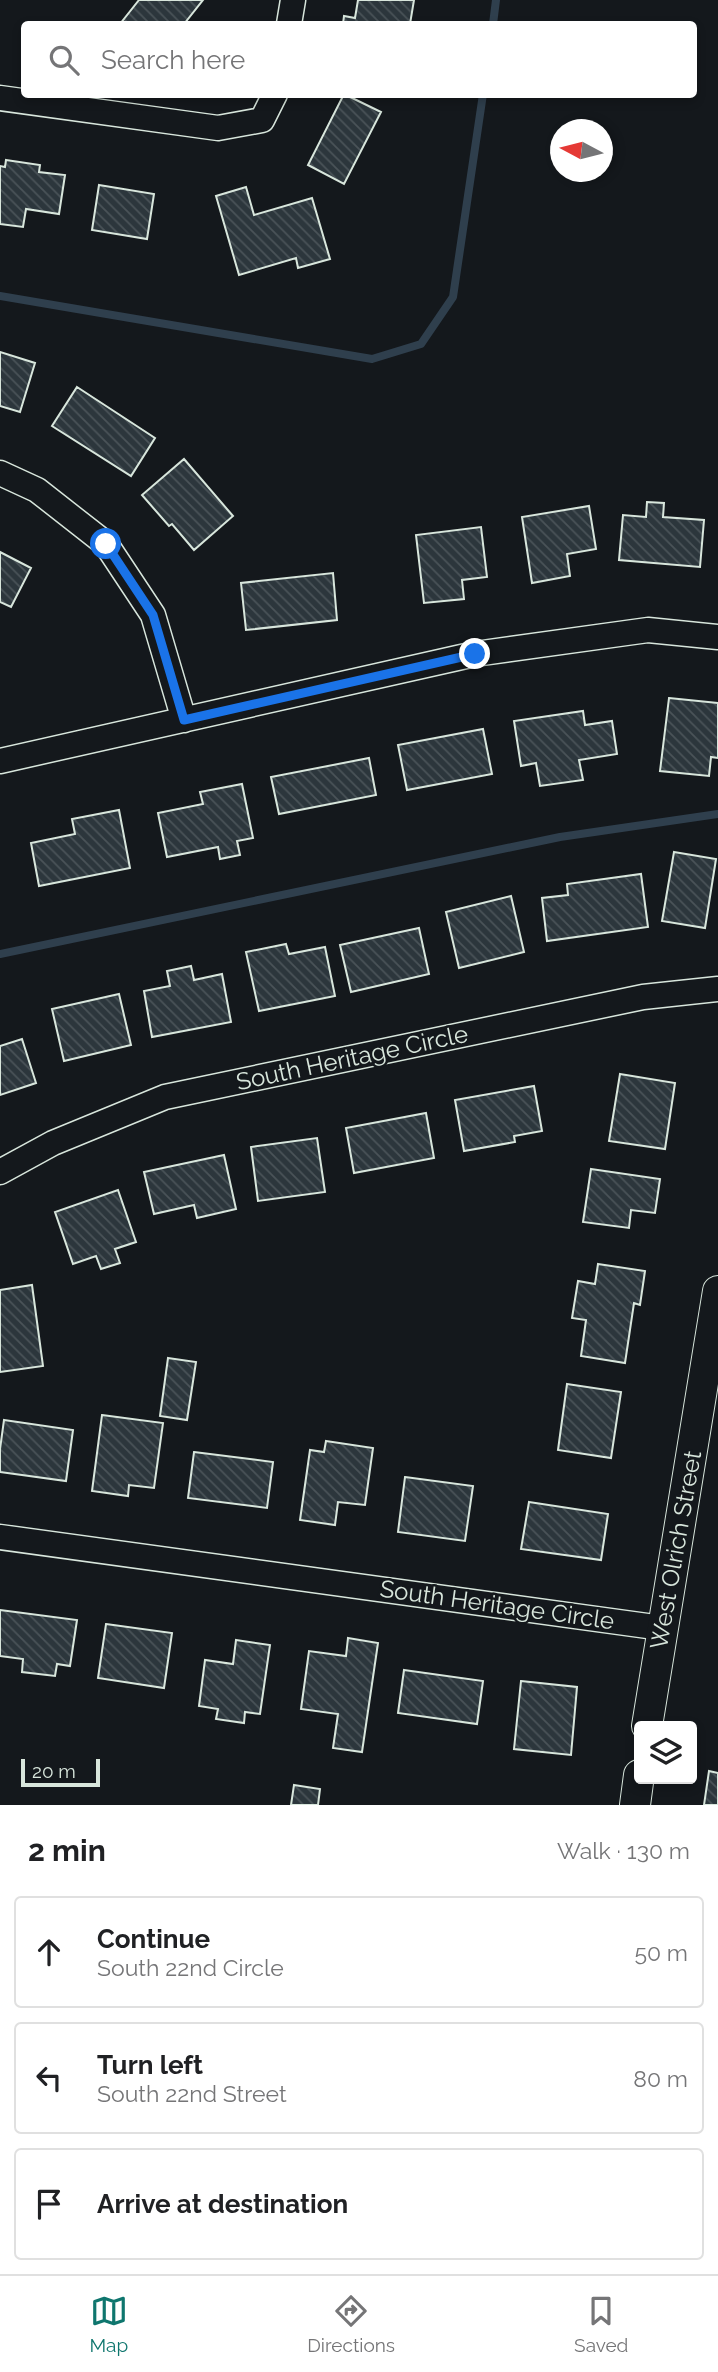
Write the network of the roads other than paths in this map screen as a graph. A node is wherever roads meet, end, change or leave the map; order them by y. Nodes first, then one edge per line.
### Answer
1 (293, 0) edge
2 (290, 21) edge
3 (0, 98) edge
4 (273, 98) edge
5 (0, 473) edge
6 (718, 637) edge
7 (184, 720) junction
8 (0, 761) edge
9 (718, 989) edge
10 (0, 1172) edge
11 (718, 1291) edge
12 (710, 1401) edge
13 (0, 1536) edge
14 (662, 1628) junction
15 (648, 1721) edge
16 (638, 1784) edge
17 (635, 1805) edge

1 - 2 street
3 - 4 street
5 - 7 street
6 - 7 street
7 - 8 street
9 - 10 street, South Heritage Circle
11 - 12 street, West Olrich Street
12 - 14 street, West Olrich Street
13 - 14 street, South Heritage Circle
14 - 15 street, West Olrich Street
16 - 17 street

